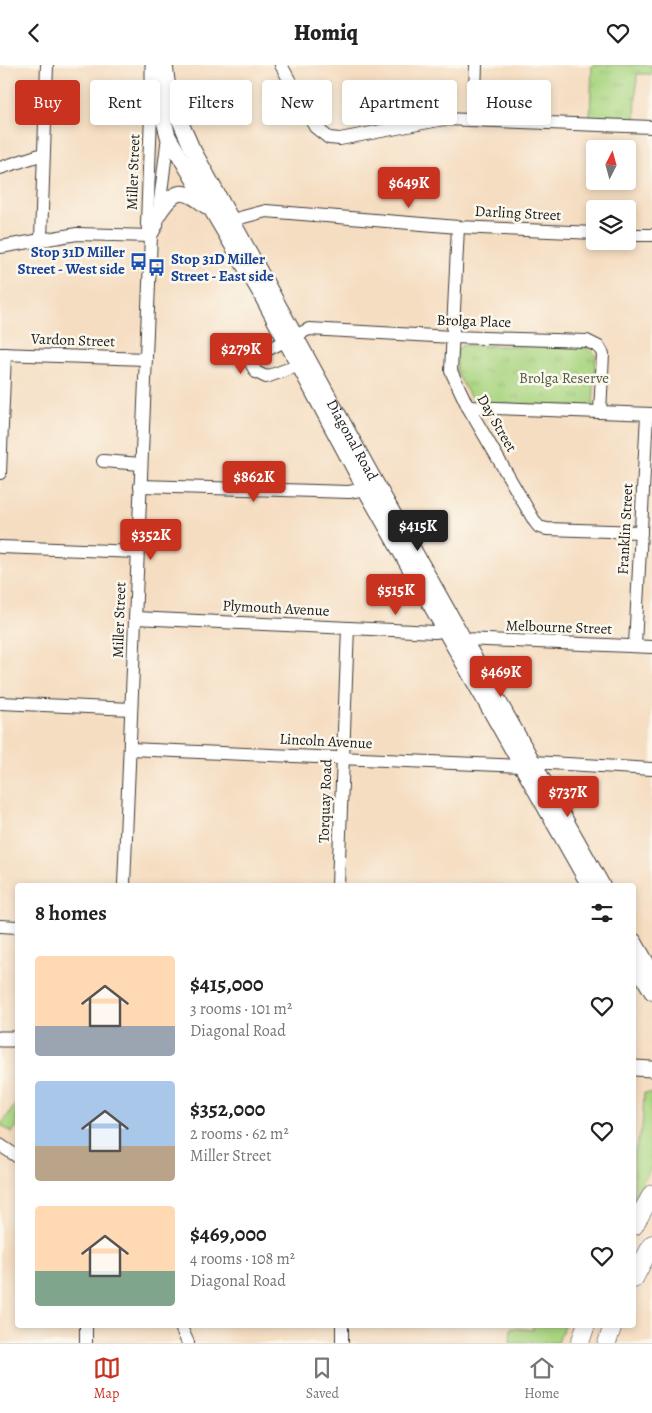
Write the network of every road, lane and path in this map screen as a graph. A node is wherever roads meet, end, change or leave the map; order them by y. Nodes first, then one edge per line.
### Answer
1 (47, 65) edge
2 (165, 65) edge
3 (281, 65) edge
4 (476, 65) edge
5 (153, 72) edge
6 (475, 80) edge
7 (169, 96) junction
8 (467, 119) edge
9 (551, 122) edge
10 (652, 127) edge
11 (168, 136) junction
12 (43, 154) junction
13 (0, 167) edge
14 (210, 208) junction
15 (159, 213) junction
16 (226, 223) junction
17 (458, 227) junction
18 (586, 233) edge
19 (636, 235) edge
20 (652, 235) edge
21 (151, 236) junction
22 (41, 238) junction
23 (0, 247) edge
24 (452, 337) junction
25 (289, 338) junction
26 (2, 354) edge
27 (146, 359) junction
28 (297, 366) junction
29 (468, 407) junction
30 (600, 412) junction
31 (650, 414) edge
32 (103, 461) dead end
33 (141, 464) junction
34 (0, 473) edge
35 (140, 486) junction
36 (370, 486) junction
37 (641, 533) junction
38 (0, 547) edge
39 (138, 552) junction
40 (135, 618) junction
41 (348, 628) junction
42 (446, 630) junction
43 (459, 641) junction
44 (635, 645) junction
45 (652, 647) edge
46 (0, 703) edge
47 (131, 709) junction
48 (130, 749) junction
49 (343, 758) junction
50 (527, 764) junction
51 (652, 769) edge
52 (124, 883) edge
53 (338, 883) edge
54 (588, 883) edge
55 (601, 883) edge
56 (0, 926) edge
57 (15, 927) edge
58 (636, 945) edge
59 (636, 962) edge
60 (649, 972) edge
61 (652, 992) edge
62 (0, 1039) edge
63 (15, 1039) edge
64 (636, 1068) edge
65 (652, 1069) edge
66 (0, 1145) edge
67 (15, 1155) edge
68 (652, 1194) edge
69 (636, 1222) edge
70 (652, 1244) edge
71 (636, 1275) edge
72 (86, 1328) edge
73 (181, 1328) edge
74 (342, 1328) edge
75 (585, 1328) edge
76 (612, 1328) edge
77 (86, 1343) edge
78 (188, 1343) edge
79 (342, 1343) edge
80 (580, 1343) edge
81 (607, 1343) edge

1 - 12 street
2 - 7 main road, Diagonal Road
3 - 8 street
4 - 6 street
5 - 11 main road, Diagonal Road
5 - 21 street, Miller Street
7 - 11 main road
7 - 16 main road, Diagonal Road
9 - 10 street
11 - 14 main road, Diagonal Road
11 - 15 street, Miller Street
12 - 13 street
12 - 22 street
14 - 15 main road
14 - 16 main road, Diagonal Road
15 - 21 street, Miller Street
16 - 17 street, Darling Street
16 - 25 main road, Diagonal Road
17 - 18 street, Darling Street
17 - 24 street, Day Street
19 - 20 street
21 - 22 street
21 - 27 street, Miller Street
22 - 23 street
24 - 25 street, Brolga Place
24 - 29 street, Day Street
24 - 30 street, Brolga Place
25 - 28 main road, Diagonal Road
25 - 28 street
25 - 36 main road, Diagonal Road
26 - 27 street, Vardon Street
26 - 34 street
27 - 33 street, Miller Street
28 - 36 main road, Diagonal Road
29 - 30 street
29 - 37 street, Day Street
30 - 31 street
31 - 37 street, Franklin Street
32 - 33 street
33 - 35 street, Miller Street
35 - 36 street
35 - 39 street, Miller Street
36 - 42 main road, Diagonal Road
36 - 43 main road, Diagonal Road
37 - 44 street, Franklin Street
38 - 39 street
39 - 40 street, Miller Street
40 - 41 street, Plymouth Avenue
40 - 47 street, Miller Street
41 - 42 street, Plymouth Avenue
41 - 49 street, Torquay Road
42 - 43 main road, Diagonal Road
43 - 44 street, Melbourne Street
43 - 50 main road, Diagonal Road
44 - 45 street, Melbourne Street
46 - 47 street
47 - 48 street, Miller Street
48 - 49 street, Lincoln Avenue
48 - 52 street, Miller Street
49 - 50 street, Lincoln Avenue
49 - 53 street, Torquay Road
50 - 51 street, Lincoln Avenue
50 - 54 main road, Diagonal Road
50 - 55 main road, Diagonal Road
56 - 57 street
58 - 60 main road
59 - 60 main road
60 - 61 main road
62 - 63 main road
64 - 65 main road
66 - 67 street
68 - 69 highway
70 - 71 highway
72 - 77 street
73 - 78 street
74 - 79 street
75 - 80 highway
76 - 81 highway

